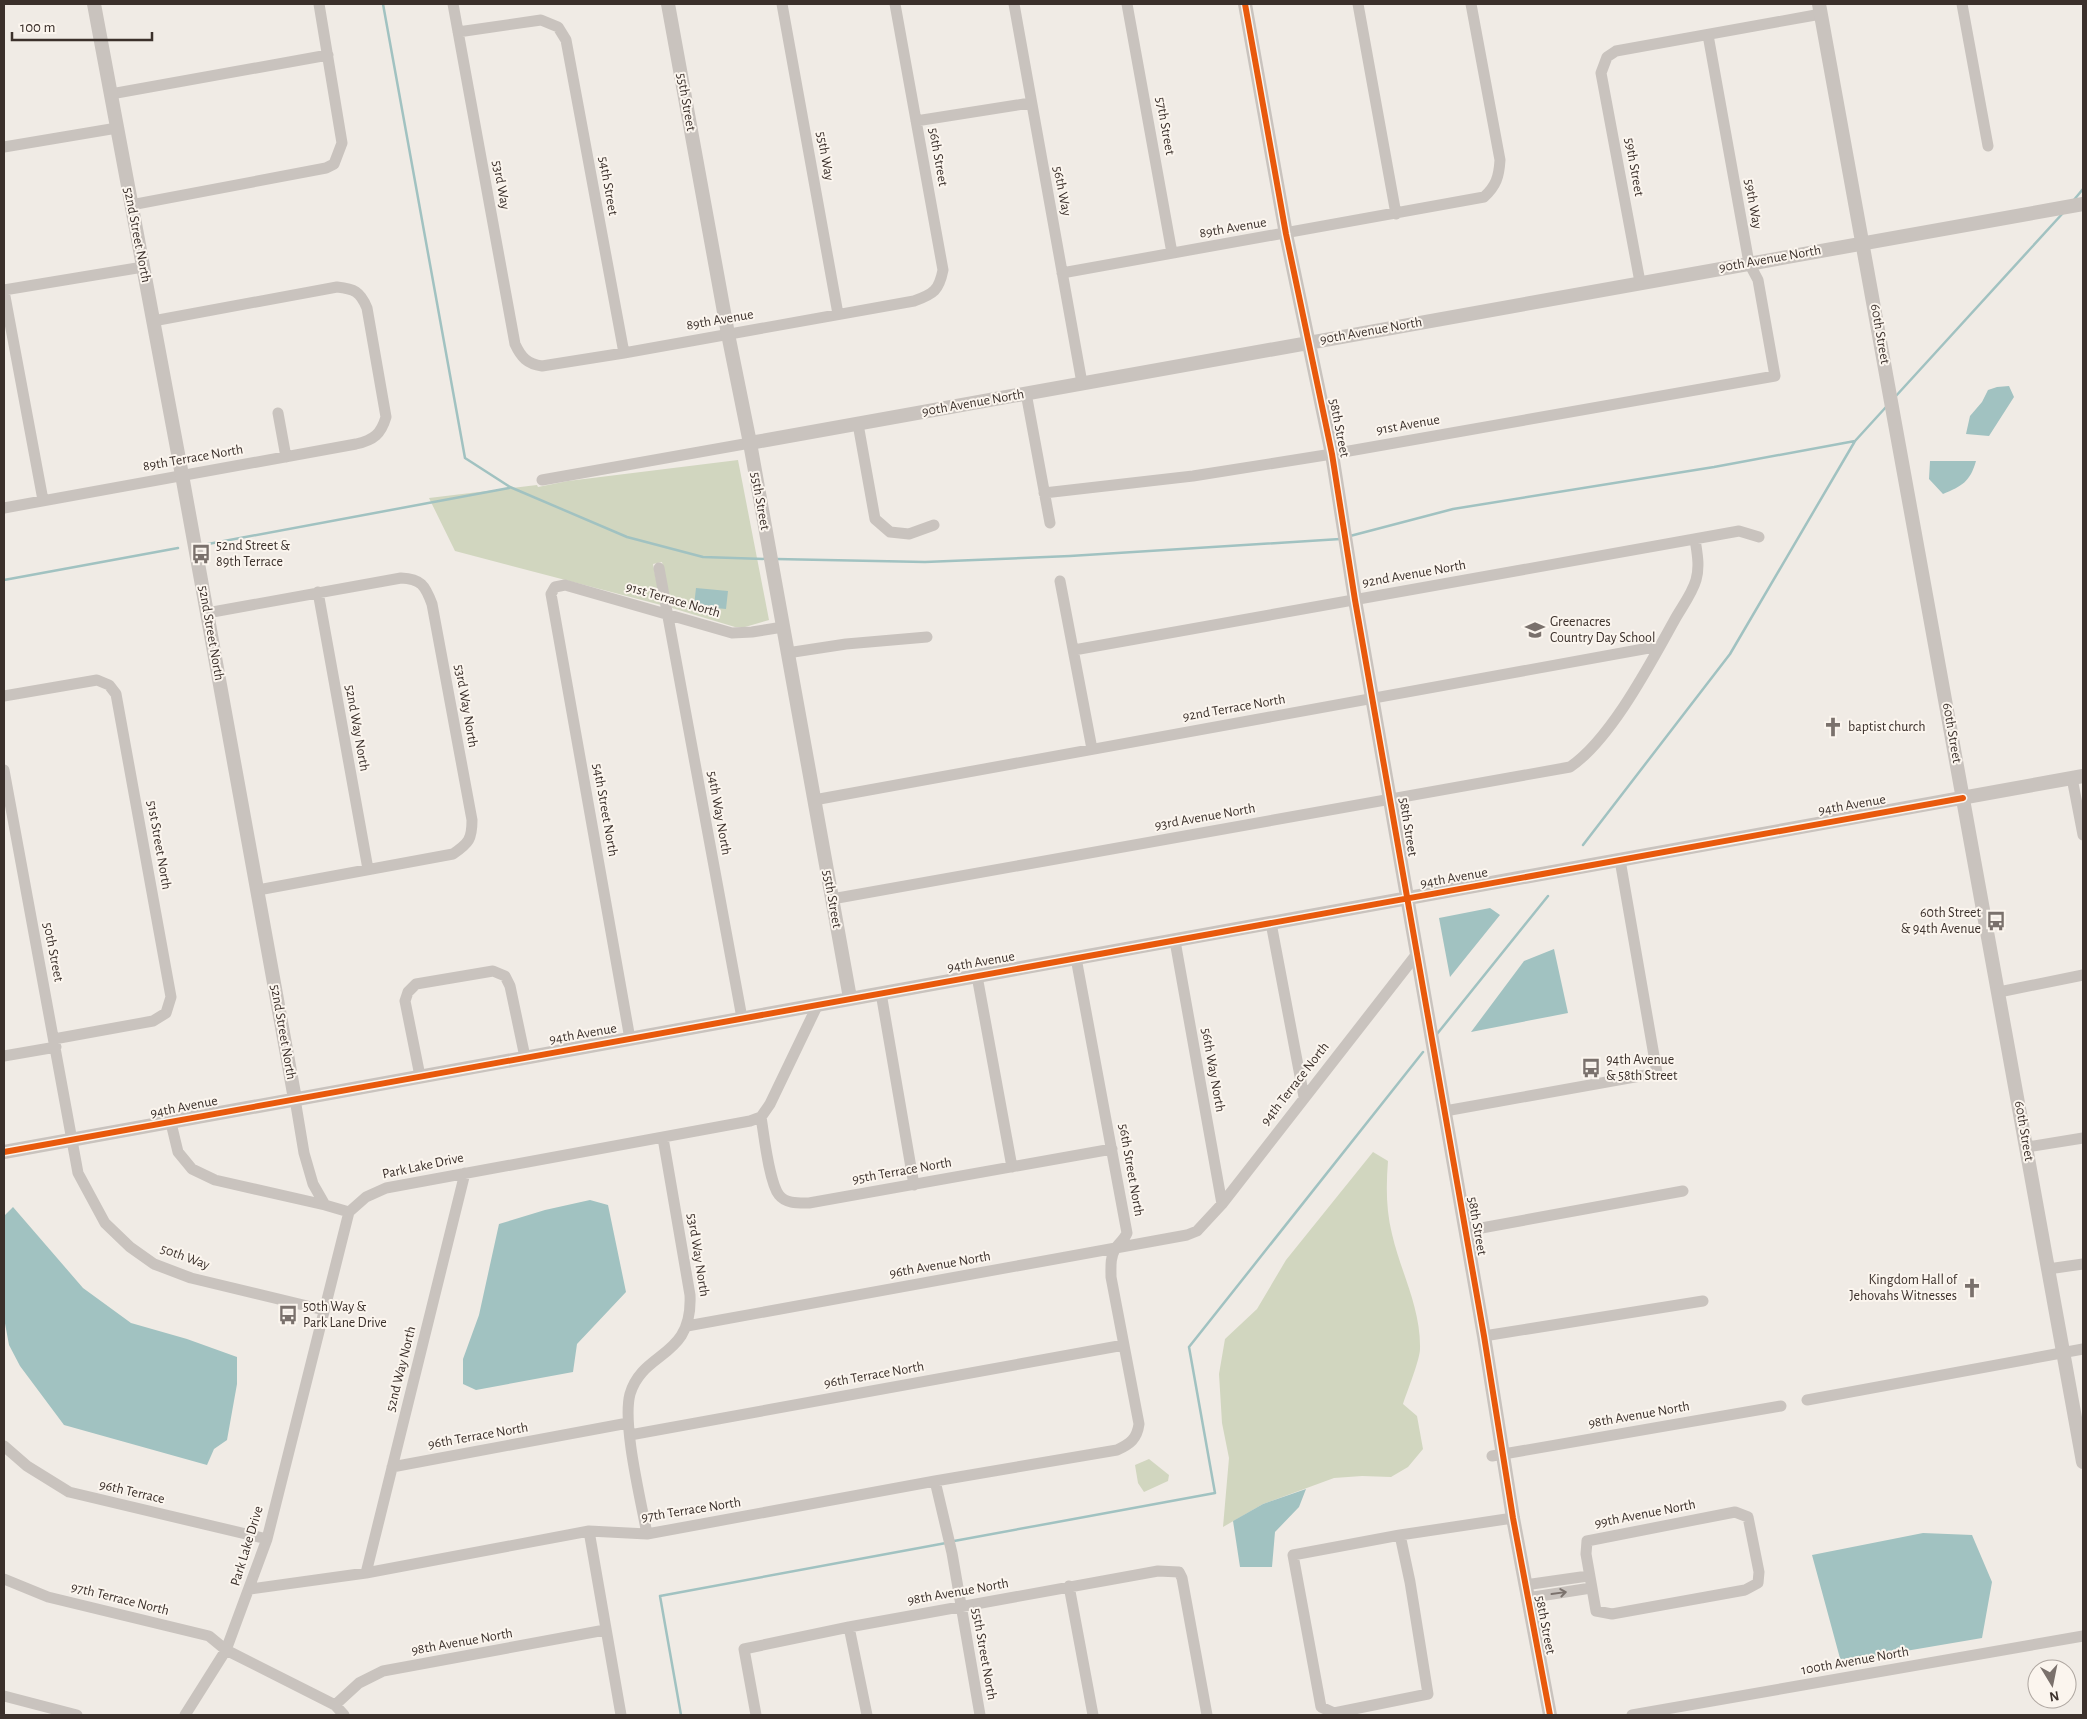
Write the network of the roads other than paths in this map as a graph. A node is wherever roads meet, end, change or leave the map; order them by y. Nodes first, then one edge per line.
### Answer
1 (94, 4) edge
2 (319, 4) edge
3 (453, 4) edge
4 (668, 4) edge
5 (782, 4) edge
6 (895, 4) edge
7 (1014, 4) edge
8 (1127, 4) edge
9 (1246, 4) edge
10 (1358, 4) edge
11 (1471, 4) edge
12 (1962, 4) edge
13 (1820, 9) edge
14 (458, 32) junction
15 (1708, 35) junction
16 (328, 54) junction
17 (111, 94) junction
18 (1030, 104) junction
19 (916, 121) junction
20 (117, 128) junction
21 (1988, 146) dead end
22 (4, 147) edge
23 (2083, 204) edge
24 (131, 205) junction
25 (1396, 214) junction
26 (1286, 234) junction
27 (1863, 242) junction
28 (1172, 254) junction
29 (1749, 263) junction
30 (143, 267) junction
31 (1062, 274) junction
32 (1640, 282) junction
33 (4, 291) edge
34 (914, 301) joint
35 (838, 314) junction
36 (153, 321) junction
37 (728, 334) junction
38 (1308, 342) junction
39 (624, 353) junction
40 (532, 365) joint
41 (1775, 376) joint
42 (1082, 383) junction
43 (1026, 393) junction
44 (278, 413) dead end
45 (858, 424) junction
46 (750, 443) junction
47 (1332, 454) junction
48 (286, 457) junction
49 (182, 475) junction
50 (542, 480) dead end
51 (1044, 493) junction
52 (43, 500) junction
53 (4, 508) edge
54 (1050, 523) dead end
55 (934, 525) dead end
56 (1759, 537) dead end
57 (1695, 539) junction
58 (658, 568) dead end
59 (1060, 581) dead end
60 (556, 587) joint
61 (318, 592) junction
62 (1355, 600) junction
63 (207, 613) junction
64 (668, 613) junction
65 (783, 627) junction
66 (927, 637) dead end
67 (1660, 646) junction
68 (1074, 650) junction
69 (788, 654) junction
70 (4, 696) edge
71 (1372, 699) junction
72 (1092, 749) junction
73 (4, 770) edge
74 (2077, 777) edge
75 (1963, 798) junction
76 (1390, 799) junction
77 (814, 800) junction
78 (2083, 834) edge
79 (1620, 860) junction
80 (368, 869) junction
81 (258, 890) junction
82 (832, 899) junction
83 (1407, 899) junction
84 (1271, 923) junction
85 (1175, 941) junction
86 (1416, 956) junction
87 (1076, 958) junction
88 (2083, 975) edge
89 (977, 976) junction
90 (1998, 992) junction
91 (881, 993) junction
92 (850, 998) junction
93 (818, 1004) junction
94 (742, 1018) junction
95 (630, 1039) junction
96 (55, 1043) junction
97 (4, 1056) edge
98 (525, 1057) junction
99 (420, 1076) junction
100 (1304, 1097) junction
101 (294, 1099) junction
102 (1444, 1111) junction
103 (761, 1117) junction
104 (171, 1122) junction
105 (663, 1138) junction
106 (2083, 1138) edge
107 (72, 1141) junction
108 (2026, 1147) junction
109 (1112, 1149) junction
110 (4, 1152) edge
111 (1012, 1167) junction
112 (465, 1173) junction
113 (914, 1185) junction
114 (1683, 1191) dead end
115 (1222, 1204) junction
116 (325, 1205) junction
117 (349, 1212) junction
118 (1197, 1231) joint
119 (1465, 1231) junction
120 (1116, 1248) junction
121 (2083, 1264) edge
122 (2048, 1270) junction
123 (1703, 1301) dead end
124 (324, 1310) junction
125 (687, 1326) junction
126 (1484, 1336) junction
127 (1124, 1345) junction
128 (2083, 1349) edge
129 (2064, 1353) junction
130 (1806, 1400) dead end
131 (1781, 1406) dead end
132 (629, 1429) junction
133 (1134, 1440) joint
134 (4, 1446) edge
135 (1498, 1454) junction
136 (2083, 1462) edge
137 (392, 1467) junction
138 (936, 1481) junction
139 (1513, 1518) junction
140 (589, 1531) junction
141 (647, 1534) junction
142 (1400, 1535) junction
143 (266, 1539) junction
144 (366, 1573) junction
145 (1588, 1576) junction
146 (4, 1579) edge
147 (1069, 1586) junction
148 (1591, 1588) junction
149 (250, 1589) junction
150 (1526, 1591) junction
151 (960, 1607) junction
152 (849, 1627) junction
153 (605, 1630) junction
154 (2083, 1636) edge
155 (226, 1650) junction
156 (4, 1696) edge
157 (335, 1705) junction
158 (76, 1715) edge
159 (185, 1715) edge
160 (344, 1715) edge
161 (621, 1715) edge
162 (756, 1715) edge
163 (866, 1715) edge
164 (980, 1715) edge
165 (1093, 1715) edge
166 (1207, 1715) edge
167 (1550, 1715) edge
168 (1632, 1715) edge

1 - 17 street, 52nd Street North
2 - 16 street
3 - 14 street, 53rd Way
4 - 37 street, 55th Street
5 - 35 street, 55th Way
6 - 19 street, 56th Street
7 - 18 street, 56th Way
8 - 28 street, 57th Street
9 - 26 street, 58th Street
10 - 25 street
11 - 25 street, 89th Avenue
12 - 21 street
13 - 15 street
13 - 27 street, 60th Street
14 - 39 street, 54th Street
14 - 40 street, 53rd Way
15 - 29 street, 59th Way
15 - 32 street, 59th Street
16 - 17 street
16 - 24 street
17 - 20 street, 52nd Street North
18 - 19 street
18 - 31 street, 56th Way
19 - 34 street, 56th Street
20 - 22 street
20 - 24 street, 52nd Street North
23 - 27 street, 90th Avenue North
24 - 30 street, 52nd Street North
25 - 26 street, 89th Avenue
26 - 28 street, 89th Avenue
26 - 38 street, 58th Street
27 - 29 street, 90th Avenue North
27 - 75 street, 60th Street
28 - 31 street, 89th Avenue
29 - 32 street, 90th Avenue North
29 - 41 street, 59th Way
30 - 33 street
30 - 36 street, 52nd Street North
31 - 42 street, 56th Way
32 - 38 street, 90th Avenue North
33 - 52 street
34 - 35 street, 89th Avenue
35 - 37 street, 89th Avenue
36 - 48 street, 89th Terrace North
36 - 49 street, 52nd Street North
37 - 39 street, 89th Avenue
37 - 46 street, 55th Street
38 - 42 street, 90th Avenue North
38 - 47 street, 58th Street
39 - 40 street, 89th Avenue
41 - 47 street, 91st Avenue
42 - 43 street, 90th Avenue North
43 - 45 street, 90th Avenue North
43 - 51 street
44 - 48 street
45 - 46 street, 90th Avenue North
45 - 55 street
46 - 50 street, 90th Avenue North
46 - 65 street, 55th Street
47 - 51 street, 91st Avenue
47 - 62 street, 58th Street
48 - 49 street, 89th Terrace North
49 - 52 street, 89th Terrace North
49 - 63 street, 52nd Street North
51 - 54 street
52 - 53 street, 89th Terrace North
56 - 57 street, 92nd Avenue North
57 - 62 street, 92nd Avenue North
57 - 67 street
58 - 64 street, 54th Way North
59 - 68 street
60 - 64 street, 91st Terrace North
60 - 95 street, 54th Street North
61 - 63 street
61 - 80 street, 52nd Way North
61 - 80 street, 53rd Way North
62 - 68 street, 92nd Avenue North
62 - 71 street, 58th Street
63 - 81 street, 52nd Street North
64 - 65 street, 91st Terrace North
64 - 94 street, 54th Way North
65 - 69 street, 55th Street
66 - 69 street
67 - 71 street, 92nd Terrace North
67 - 76 street, 93rd Avenue North
68 - 72 street
69 - 77 street, 55th Street
70 - 96 street, 51st Street North
71 - 72 street, 92nd Terrace North
71 - 76 street, 58th Street
72 - 77 street, 92nd Terrace North
73 - 96 street, 50th Street
74 - 75 street, 94th Avenue
74 - 78 street
75 - 79 street, 94th Avenue
75 - 90 street, 60th Street
76 - 82 street, 93rd Avenue North
76 - 83 street, 58th Street
77 - 82 street, 55th Street
79 - 83 street, 94th Avenue
79 - 102 street
80 - 81 street
81 - 101 street, 52nd Street North
82 - 92 street, 55th Street
83 - 84 street, 94th Avenue
83 - 86 street, 58th Street
84 - 85 street, 94th Avenue
84 - 100 street
85 - 87 street, 94th Avenue
85 - 115 street, 56th Way North
86 - 100 street, 94th Terrace North
86 - 102 street, 58th Street
87 - 89 street, 94th Avenue
87 - 109 street, 56th Street North
88 - 90 street
89 - 91 street, 94th Avenue
89 - 111 street
90 - 108 street, 60th Street
91 - 92 street, 94th Avenue
91 - 113 street
92 - 93 street, 94th Avenue
93 - 94 street, 94th Avenue
93 - 103 street
94 - 95 street, 94th Avenue
95 - 98 street, 94th Avenue
96 - 97 street
96 - 107 street, 50th Street
98 - 99 street, 94th Avenue
98 - 99 street
99 - 101 street, 94th Avenue
100 - 115 street, 94th Terrace North
101 - 104 street, 94th Avenue
101 - 116 street, 52nd Street North
102 - 119 street, 58th Street
103 - 105 street, Park Lake Drive
103 - 113 street, 95th Terrace North
104 - 107 street, 94th Avenue
104 - 116 street
105 - 112 street, Park Lake Drive
105 - 125 street, 53rd Way North
106 - 108 street
107 - 110 street, 94th Avenue
107 - 124 street, 50th Way
108 - 122 street, 60th Street
109 - 111 street, 95th Terrace North
109 - 120 street, 56th Street North
111 - 113 street, 95th Terrace North
112 - 117 street, Park Lake Drive
112 - 137 street, 52nd Way North
114 - 119 street
115 - 118 street, 94th Terrace North
116 - 117 street
117 - 124 street, Park Lake Drive
118 - 120 street, 96th Avenue North
119 - 126 street, 58th Street
120 - 125 street, 96th Avenue North
120 - 127 street, 56th Street North
121 - 122 street
122 - 129 street, 60th Street
123 - 126 street
124 - 143 street, Park Lake Drive
125 - 132 street, 53rd Way North
126 - 135 street, 58th Street
127 - 132 street, 96th Terrace North
127 - 133 street, 56th Street North
128 - 129 street
129 - 130 street
129 - 136 street, 60th Street
131 - 135 street, 98th Avenue North
132 - 137 street, 96th Terrace North
132 - 141 street, 53rd Way North
133 - 138 street, 97th Terrace North
134 - 143 street, 96th Terrace
135 - 139 street, 58th Street
137 - 144 street, 52nd Way North
138 - 141 street, 97th Terrace North
138 - 151 street, 55th Street North
139 - 142 street
139 - 150 street, 58th Street
140 - 141 street, 97th Terrace North
140 - 144 street, 97th Terrace North
140 - 153 street
142 - 142 street
143 - 149 street, Park Lake Drive
144 - 149 street, 97th Terrace North
145 - 148 street
145 - 148 street, 99th Avenue North
145 - 150 street
146 - 155 street, 97th Terrace North
147 - 151 street, 98th Avenue North
147 - 165 street
147 - 166 street, 98th Avenue North
150 -> 148 street
149 - 155 street, Park Lake Drive
150 - 167 street, 58th Street
151 - 152 street, 98th Avenue North
151 - 164 street, 55th Street North
152 - 162 street, 98th Avenue North
152 - 163 street
153 - 157 street, 98th Avenue North
153 - 161 street
154 - 168 street, 100th Avenue North
155 - 157 street, 97th Terrace North
155 - 159 street, Park Lake Drive
156 - 158 street
157 - 160 street

